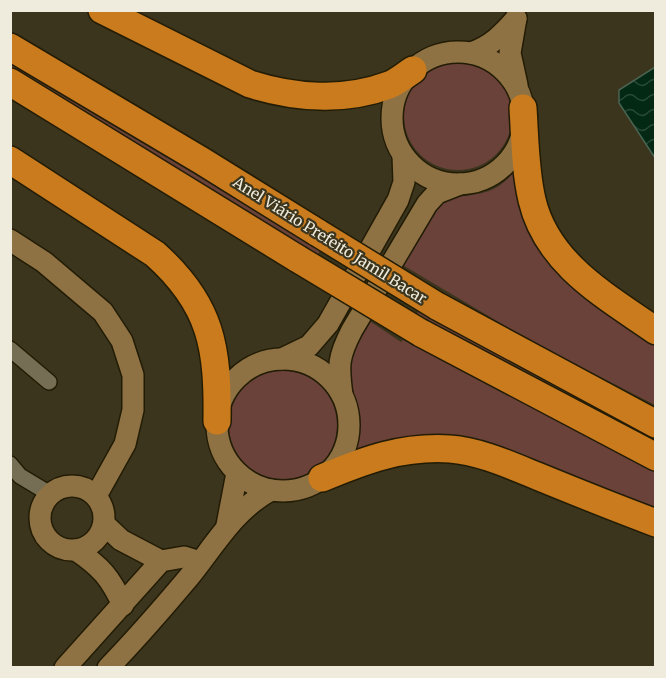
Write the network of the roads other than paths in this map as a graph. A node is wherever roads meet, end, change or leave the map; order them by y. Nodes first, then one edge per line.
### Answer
1 (102, 10) edge
2 (519, 14) edge
3 (10, 47) edge
4 (471, 53) junction
5 (412, 70) junction
6 (10, 82) edge
7 (521, 100) junction
8 (403, 155) junction
9 (10, 160) edge
10 (460, 184) junction
11 (10, 240) edge
12 (656, 331) edge
13 (10, 349) edge
14 (282, 359) junction
15 (49, 382) dead end
16 (342, 396) junction
17 (217, 421) junction
18 (656, 424) edge
19 (656, 457) edge
20 (10, 464) edge
21 (237, 473) junction
22 (322, 478) junction
23 (271, 490) junction
24 (50, 494) junction
25 (96, 496) junction
26 (656, 523) edge
27 (104, 524) junction
28 (227, 525) junction
29 (76, 550) junction
30 (161, 561) junction
31 (200, 562) junction
32 (123, 605) junction
33 (65, 668) edge
34 (108, 668) edge

1 - 5 highway
2 - 4 street
2 - 7 street
3 - 18 highway, Anel Viário Prefeito Jamil Bacar, bridge
4 - 5 street
4 - 7 street
5 - 8 street
6 - 19 highway, Anel Viário Prefeito Jamil Bacar, bridge
7 - 10 street
7 - 12 highway
8 - 10 street
8 - 14 street
9 - 17 highway
10 - 16 street
11 - 25 street
13 - 15 street
14 - 16 street
14 - 17 street
16 - 22 street
17 - 21 street
20 - 24 street
21 - 23 street
21 - 28 street
22 - 23 street
22 - 26 highway
23 - 28 street
24 - 25 street
24 - 29 street
25 - 27 street
27 - 29 street
27 - 30 street
28 - 31 street
29 - 32 street
30 - 31 street
30 - 32 street
31 - 34 street
32 - 33 street

